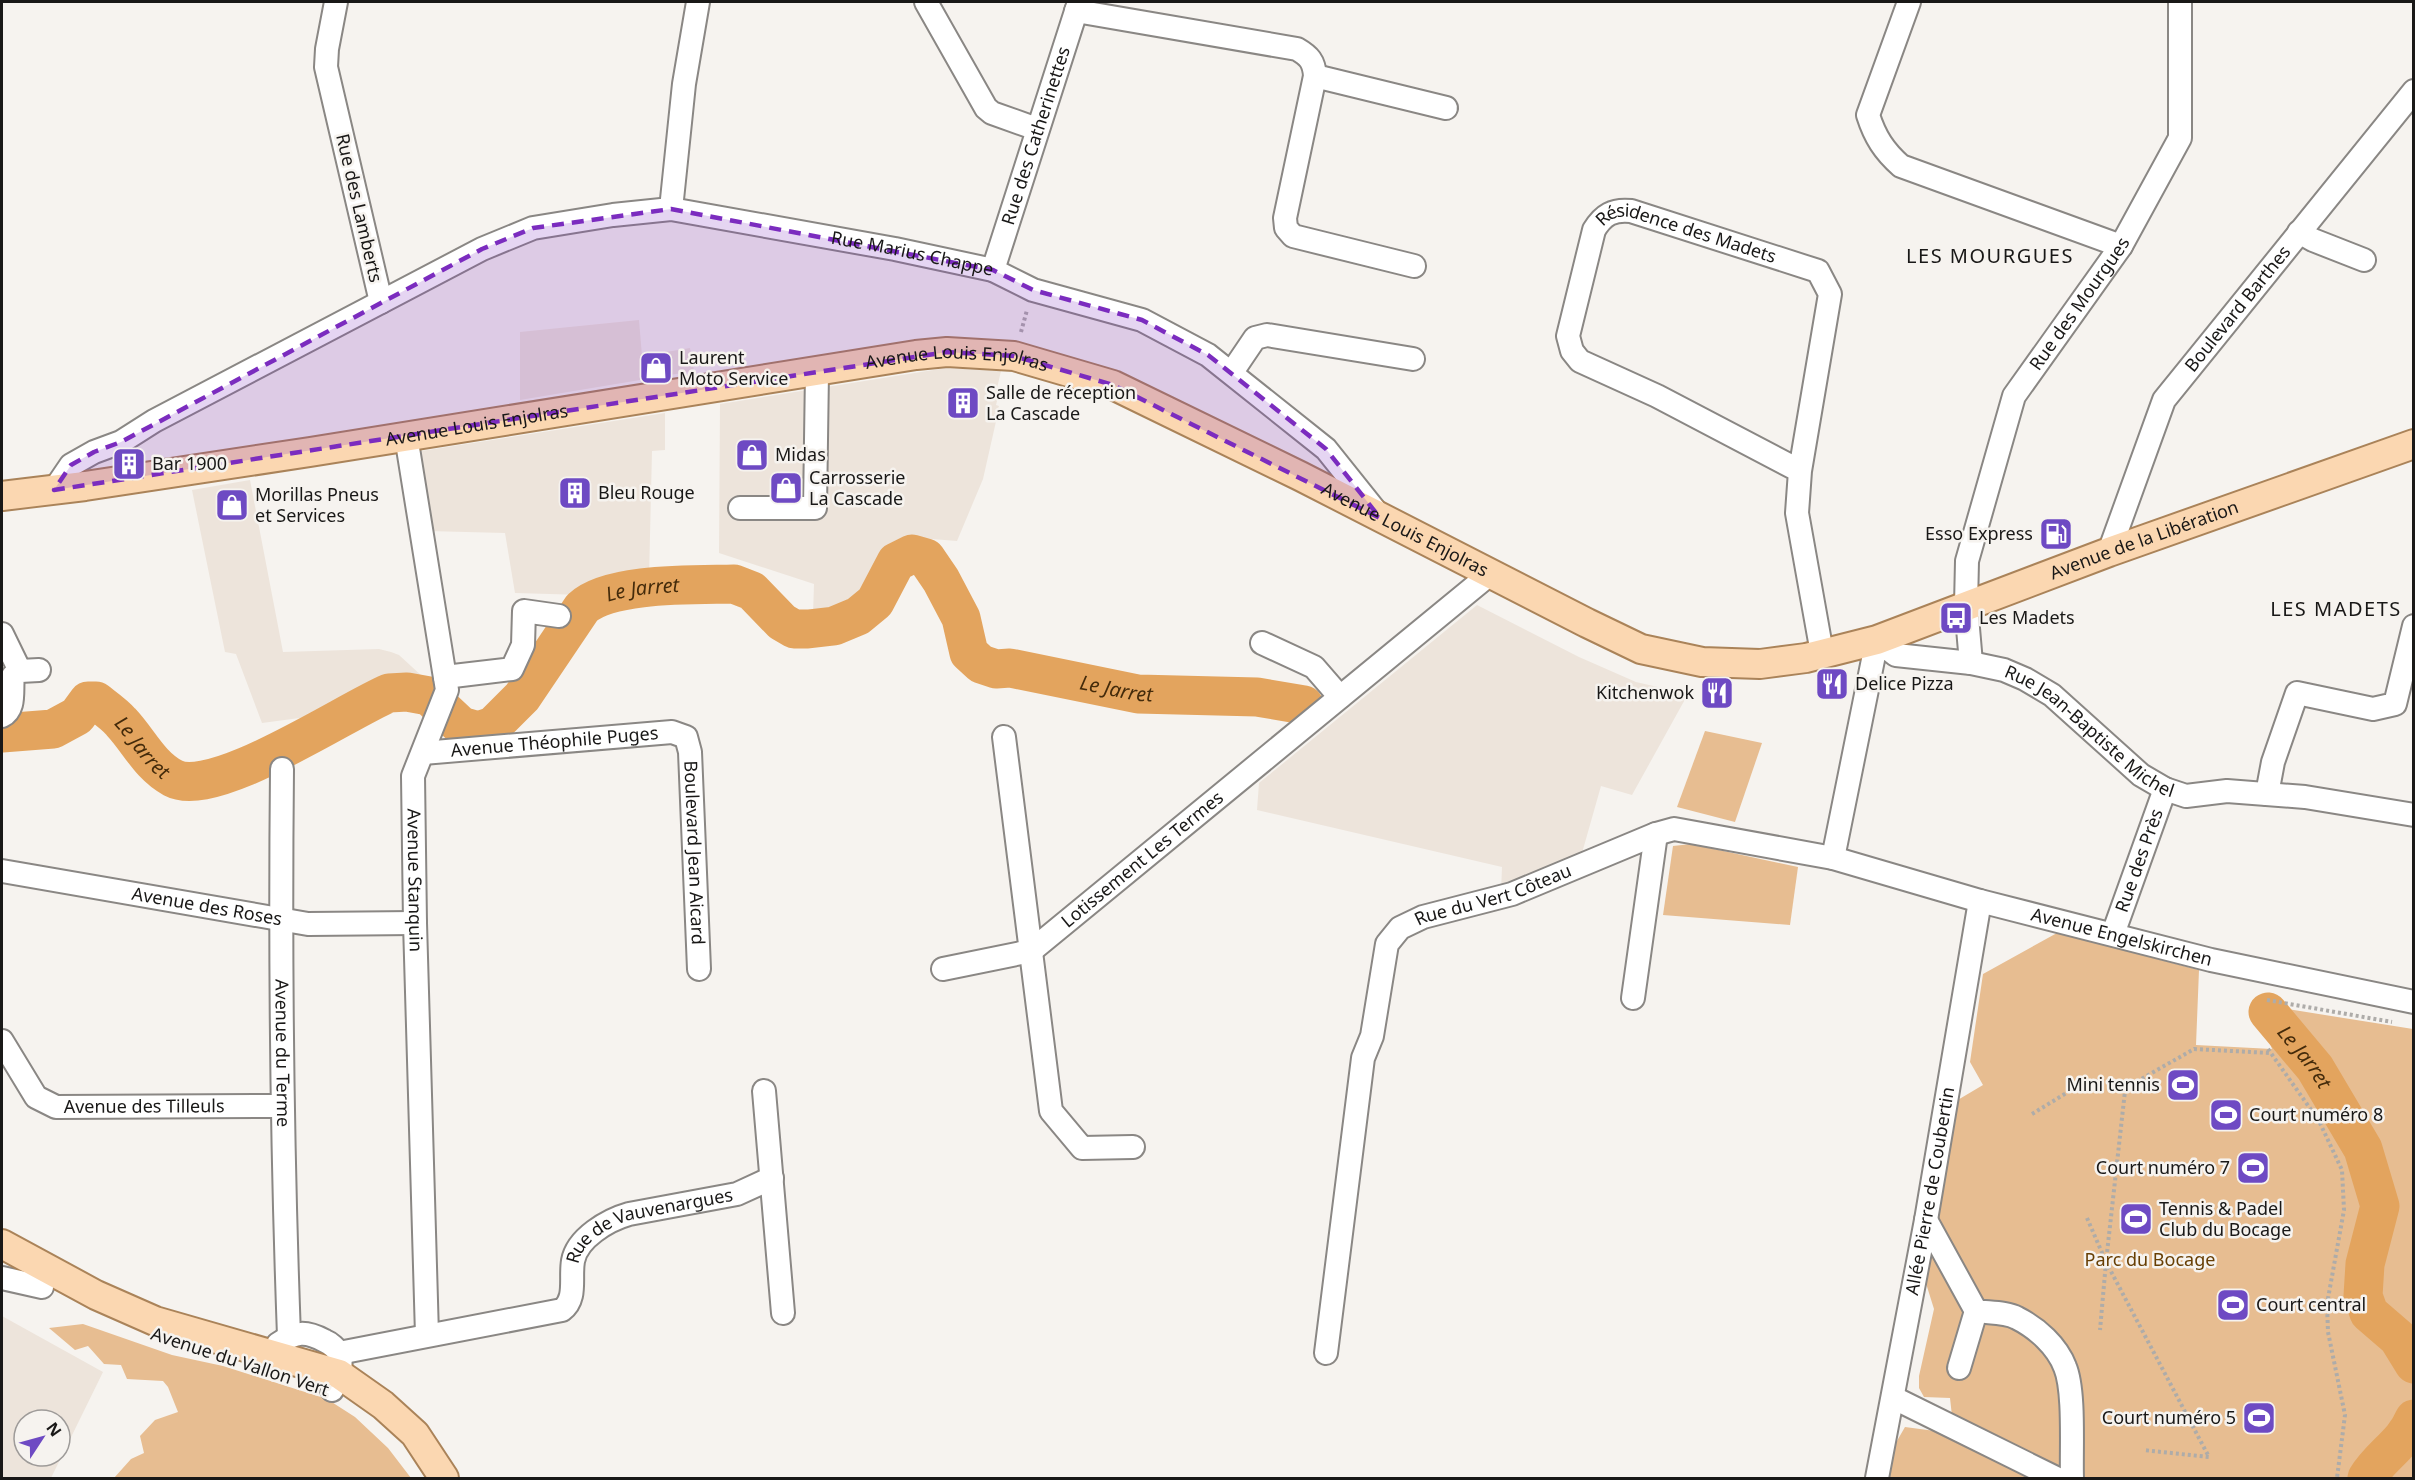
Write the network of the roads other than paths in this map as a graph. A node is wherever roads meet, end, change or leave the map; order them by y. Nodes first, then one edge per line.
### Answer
1 (336, 2) edge
2 (698, 2) edge
3 (926, 2) edge
4 (1909, 2) edge
5 (2180, 2) edge
6 (1078, 6) edge
7 (1315, 76) junction
8 (2414, 91) edge
9 (1446, 108) dead end
10 (1037, 129) junction
11 (671, 209) junction
12 (2299, 232) junction
13 (2121, 246) junction
14 (2364, 260) dead end
15 (1414, 266) dead end
16 (993, 270) junction
17 (381, 302) junction
18 (1413, 359) dead end
19 (816, 372) junction
20 (1232, 372) junction
21 (406, 436) junction
22 (121, 442) junction
23 (2414, 444) edge
24 (1800, 471) junction
25 (91, 485) junction
26 (54, 490) junction
27 (2, 496) edge
28 (740, 508) dead end
29 (1380, 518) junction
30 (2109, 552) junction
31 (1490, 574) junction
32 (1966, 605) junction
33 (559, 616) dead end
34 (2414, 626) edge
35 (2, 634) edge
36 (1877, 640) junction
37 (1262, 643) dead end
38 (1822, 653) junction
39 (1971, 663) junction
40 (445, 680) junction
41 (1340, 697) junction
42 (2, 716) edge
43 (686, 737) joint
44 (1004, 737) dead end
45 (423, 753) junction
46 (282, 769) dead end
47 (2165, 789) junction
48 (2267, 794) junction
49 (2414, 814) edge
50 (1656, 834) junction
51 (1833, 858) junction
52 (2, 871) edge
53 (1980, 901) junction
54 (280, 919) junction
55 (415, 923) junction
56 (2113, 934) junction
57 (1031, 951) junction
58 (699, 969) dead end
59 (943, 969) dead end
60 (1633, 998) dead end
61 (2414, 1002) edge
62 (2, 1041) edge
63 (764, 1091) dead end
64 (282, 1106) junction
65 (1133, 1147) dead end
66 (772, 1178) junction
67 (1926, 1220) junction
68 (2, 1244) edge
69 (2, 1264) edge
70 (2, 1278) edge
71 (42, 1287) junction
72 (1976, 1311) junction
73 (783, 1313) dead end
74 (427, 1335) junction
75 (278, 1344) junction
76 (1326, 1353) dead end
77 (1959, 1368) dead end
78 (337, 1372) junction
79 (1894, 1398) junction
80 (426, 1479) edge
81 (444, 1479) edge
82 (1877, 1479) edge
83 (2056, 1479) edge
84 (2072, 1479) edge

1 - 17 street, Rue des Lamberts
2 - 11 street
3 - 10 street
4 - 13 street
5 - 13 street, Rue des Mourgues
6 - 7 street
6 - 10 street, Rue des Catherinettes
7 - 9 street
7 - 15 street
8 - 12 street, Boulevard Barthes
10 - 16 street, Rue des Catherinettes
11 - 16 street, Rue Marius Chappe
11 - 17 street, Rue Marius Chappe
12 - 14 street
12 - 30 street, Boulevard Barthes
13 - 32 street, Rue des Mourgues
16 - 20 street, Rue Marius Chappe
17 - 22 street, Rue des Lamberts
18 - 20 street
19 - 21 main road, Avenue Louis Enjolras
19 - 28 street
19 - 29 main road, Avenue Louis Enjolras
20 - 29 street, Rue Marius Chappe
21 - 25 main road, Avenue Louis Enjolras
21 - 40 street
22 - 25 street, Rue des Lamberts
22 - 26 street, Rue des Lamberts
23 - 30 main road, Avenue de la Libération
24 - 24 street, Résidence des Madets
24 - 38 street, Résidence des Madets
25 - 26 main road, Avenue Louis Enjolras
26 - 27 main road, Avenue Louis Enjolras
29 - 31 main road, Avenue Louis Enjolras
30 - 32 main road, Avenue de la Libération
31 - 38 main road, Avenue Louis Enjolras
31 - 41 street, Lotissement Les Termes
32 - 36 main road, Avenue de la Libération
32 - 39 street, Rue des Mourgues
33 - 40 street
34 - 48 street
35 - 42 street
36 - 38 main road, Avenue Louis Enjolras
36 - 39 street, Rue Jean-Baptiste Michel
36 - 51 street
37 - 41 street
39 - 47 street, Rue Jean-Baptiste Michel
40 - 45 street, Avenue Stanquin
41 - 57 street, Lotissement Les Termes
43 - 45 street, Avenue Théophile Puges
43 - 58 street, Boulevard Jean Aicard
44 - 57 street
45 - 55 street, Avenue Stanquin
46 - 54 street, Avenue du Terme
47 - 48 street, Rue Jean-Baptiste Michel
47 - 56 street, Rue des Près
48 - 49 street, Rue Jean-Baptiste Michel
50 - 51 street, Rue du Vert Côteau
50 - 60 street
50 - 76 street, Rue du Vert Côteau
51 - 53 street, Avenue Engelskirchen
52 - 54 street, Avenue des Roses
53 - 56 street, Avenue Engelskirchen
53 - 67 street, Allée Pierre de Coubertin
54 - 55 street, Avenue des Roses
54 - 64 street, Avenue du Terme
55 - 74 street, Avenue Stanquin
56 - 61 street, Avenue Engelskirchen
57 - 59 street, Lotissement Les Termes
57 - 65 street
62 - 64 street, Avenue des Tilleuls
63 - 66 street
64 - 75 street, Avenue du Terme
66 - 73 street
66 - 74 street, Rue de Vauvenargues
67 - 72 street
67 - 79 street, Allée Pierre de Coubertin
68 - 75 main road, Avenue du Vallon Vert
69 - 71 main road, Avenue du Vallon Vert
70 - 71 street
71 - 78 main road, Avenue du Vallon Vert
72 - 77 street
72 - 84 street
74 - 78 street, Rue de Vauvenargues
75 - 78 main road, Avenue du Vallon Vert
78 - 80 main road, Avenue du Vallon Vert
78 - 81 main road, Avenue du Vallon Vert
79 - 82 street, Allée Pierre de Coubertin
79 - 83 street

